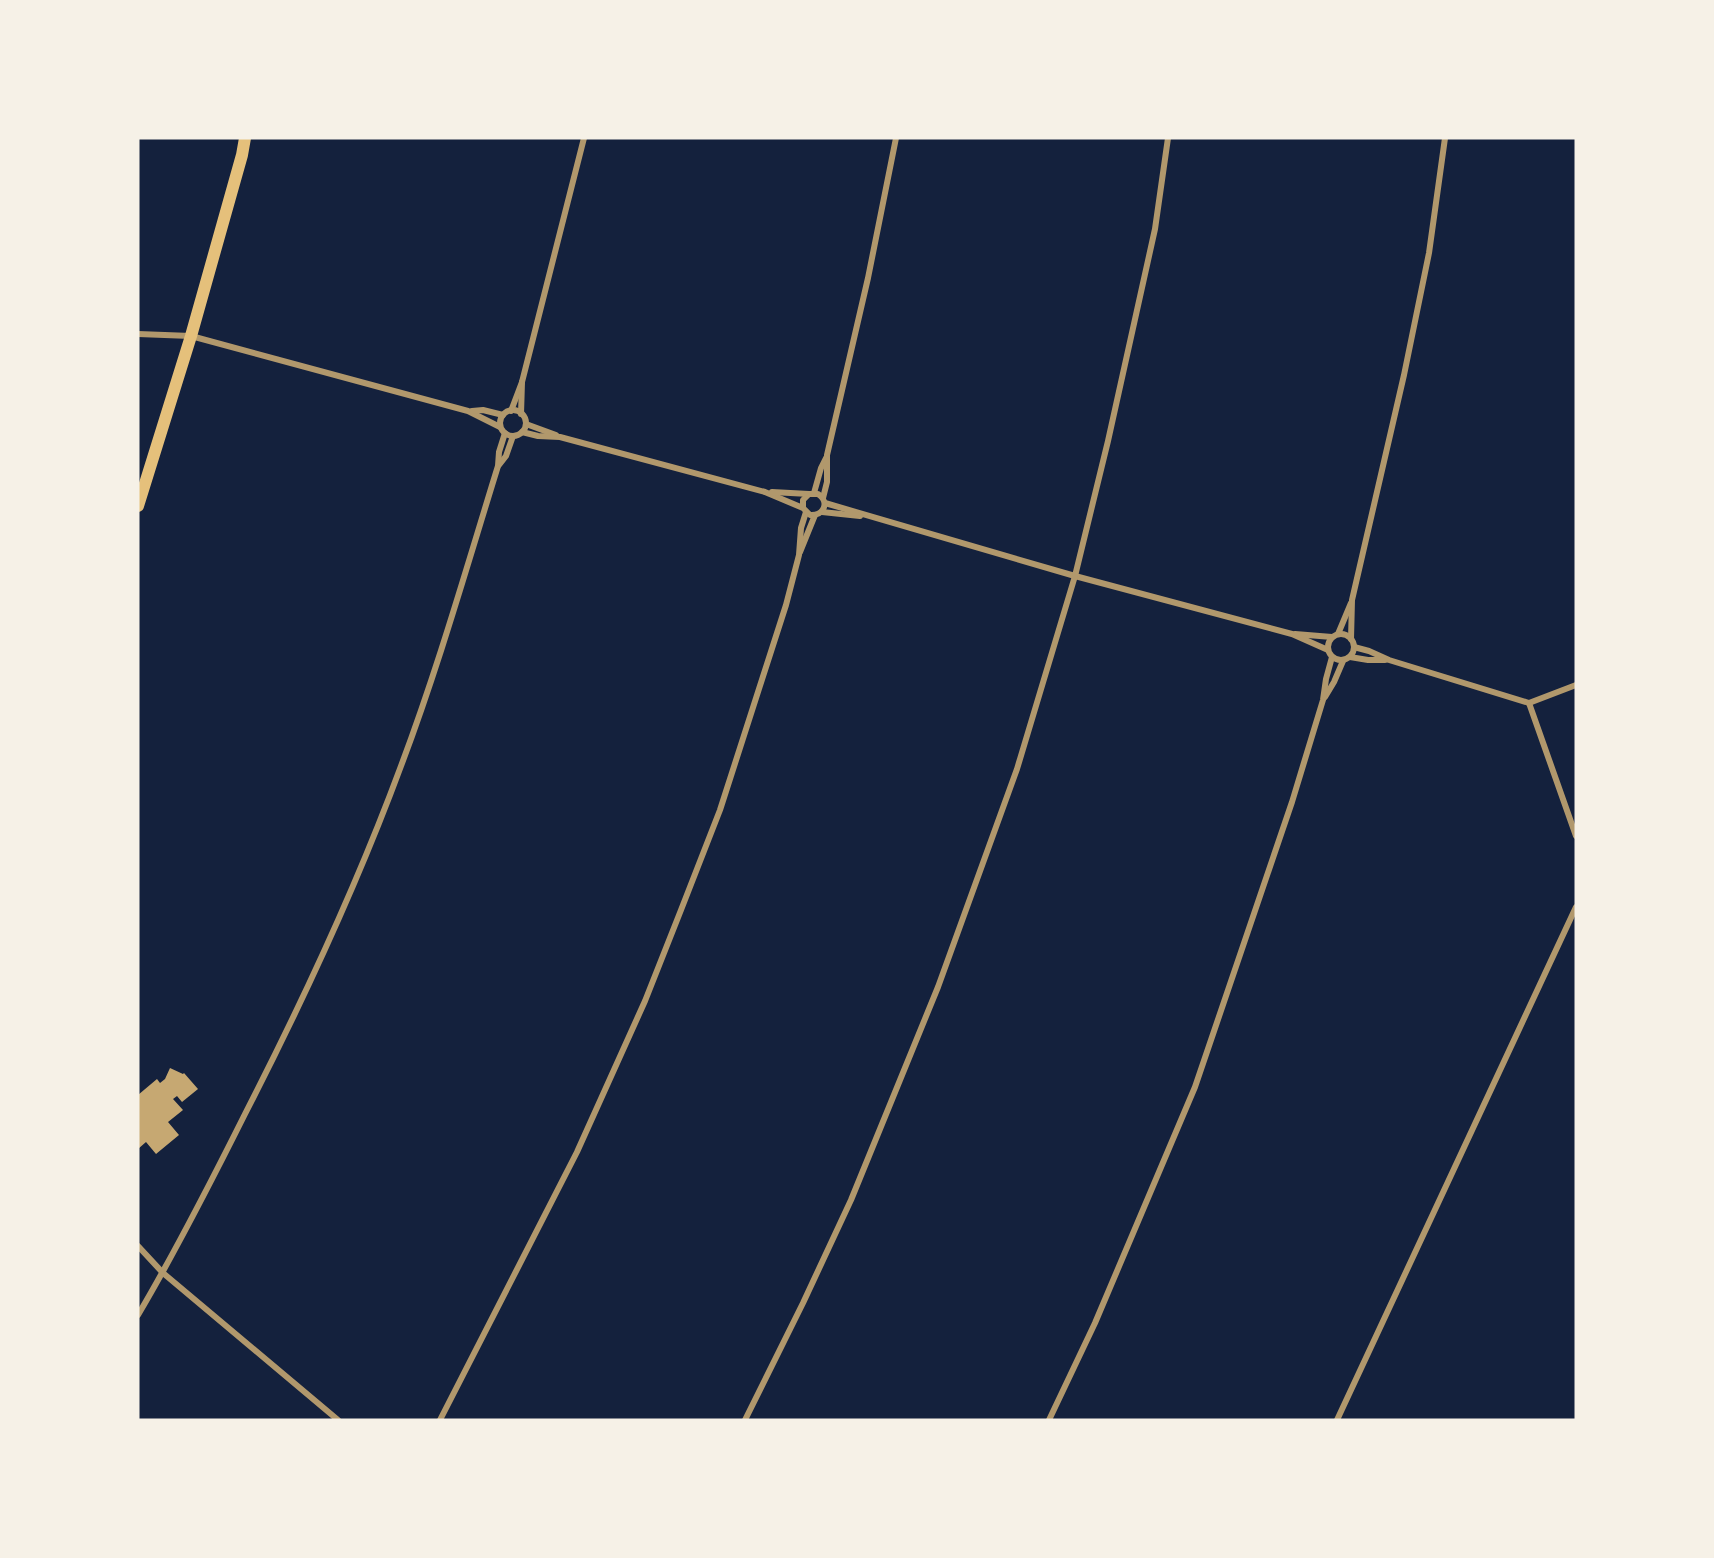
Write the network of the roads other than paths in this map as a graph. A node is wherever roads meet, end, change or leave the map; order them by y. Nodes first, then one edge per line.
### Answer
1 (245, 138) edge
2 (584, 138) edge
3 (896, 138) edge
4 (1168, 138) edge
5 (1445, 138) edge
6 (138, 334) edge
7 (191, 336) junction
8 (522, 382) junction
9 (468, 411) junction
10 (511, 411) junction
11 (521, 414) junction
12 (503, 415) junction
13 (526, 424) junction
14 (500, 427) junction
15 (522, 432) junction
16 (505, 433) junction
17 (513, 436) junction
18 (560, 437) junction
19 (827, 455) junction
20 (498, 465) junction
21 (765, 492) junction
22 (812, 493) junction
23 (824, 500) junction
24 (138, 506) edge
25 (805, 510) junction
26 (822, 512) junction
27 (815, 515) junction
28 (864, 516) junction
29 (798, 555) junction
30 (1075, 576) junction
31 (1352, 600) junction
32 (1292, 634) junction
33 (1335, 636) junction
34 (1351, 639) junction
35 (1354, 647) junction
36 (1328, 650) junction
37 (1332, 657) junction
38 (1350, 657) junction
39 (1389, 660) junction
40 (1342, 661) junction
41 (1576, 685) edge
42 (1323, 700) junction
43 (1529, 703) junction
44 (1576, 836) edge
45 (1576, 907) edge
46 (138, 1246) edge
47 (163, 1273) junction
48 (138, 1315) edge
49 (338, 1420) edge
50 (440, 1420) edge
51 (745, 1420) edge
52 (1049, 1420) edge
53 (1337, 1420) edge

1 - 7 main road
2 - 8 street
3 - 19 street
4 - 30 street
5 - 31 street
6 - 7 street
7 - 9 street
7 - 24 main road
8 - 10 street
8 - 11 street
9 - 12 street
9 - 14 street
10 - 11 street
10 - 12 street
11 - 13 street
12 - 14 street
13 - 15 street
13 - 18 street
14 - 16 street
15 - 17 street
15 - 18 street
16 - 17 street
16 - 20 street
17 - 20 street
18 - 21 street
19 - 22 street
19 - 23 street
20 - 47 street
21 - 22 street
21 - 25 street
22 - 23 street
22 - 25 street
23 - 26 street
23 - 28 street
25 - 27 street
25 - 29 street
26 - 27 street
26 - 28 street
27 - 29 street
28 - 30 street
29 - 50 street
30 - 32 street
30 - 51 street
31 - 33 street
31 - 34 street
32 - 33 street
32 - 36 street
33 - 34 street
33 - 36 street
34 - 35 street
35 - 38 street
35 - 39 street
36 - 37 street
37 - 40 street
37 - 42 street
38 - 39 street
38 - 40 street
39 - 43 street
40 - 42 street
41 - 43 street
42 - 52 street
43 - 44 street
45 - 53 street
46 - 47 street
47 - 48 street
47 - 49 street

